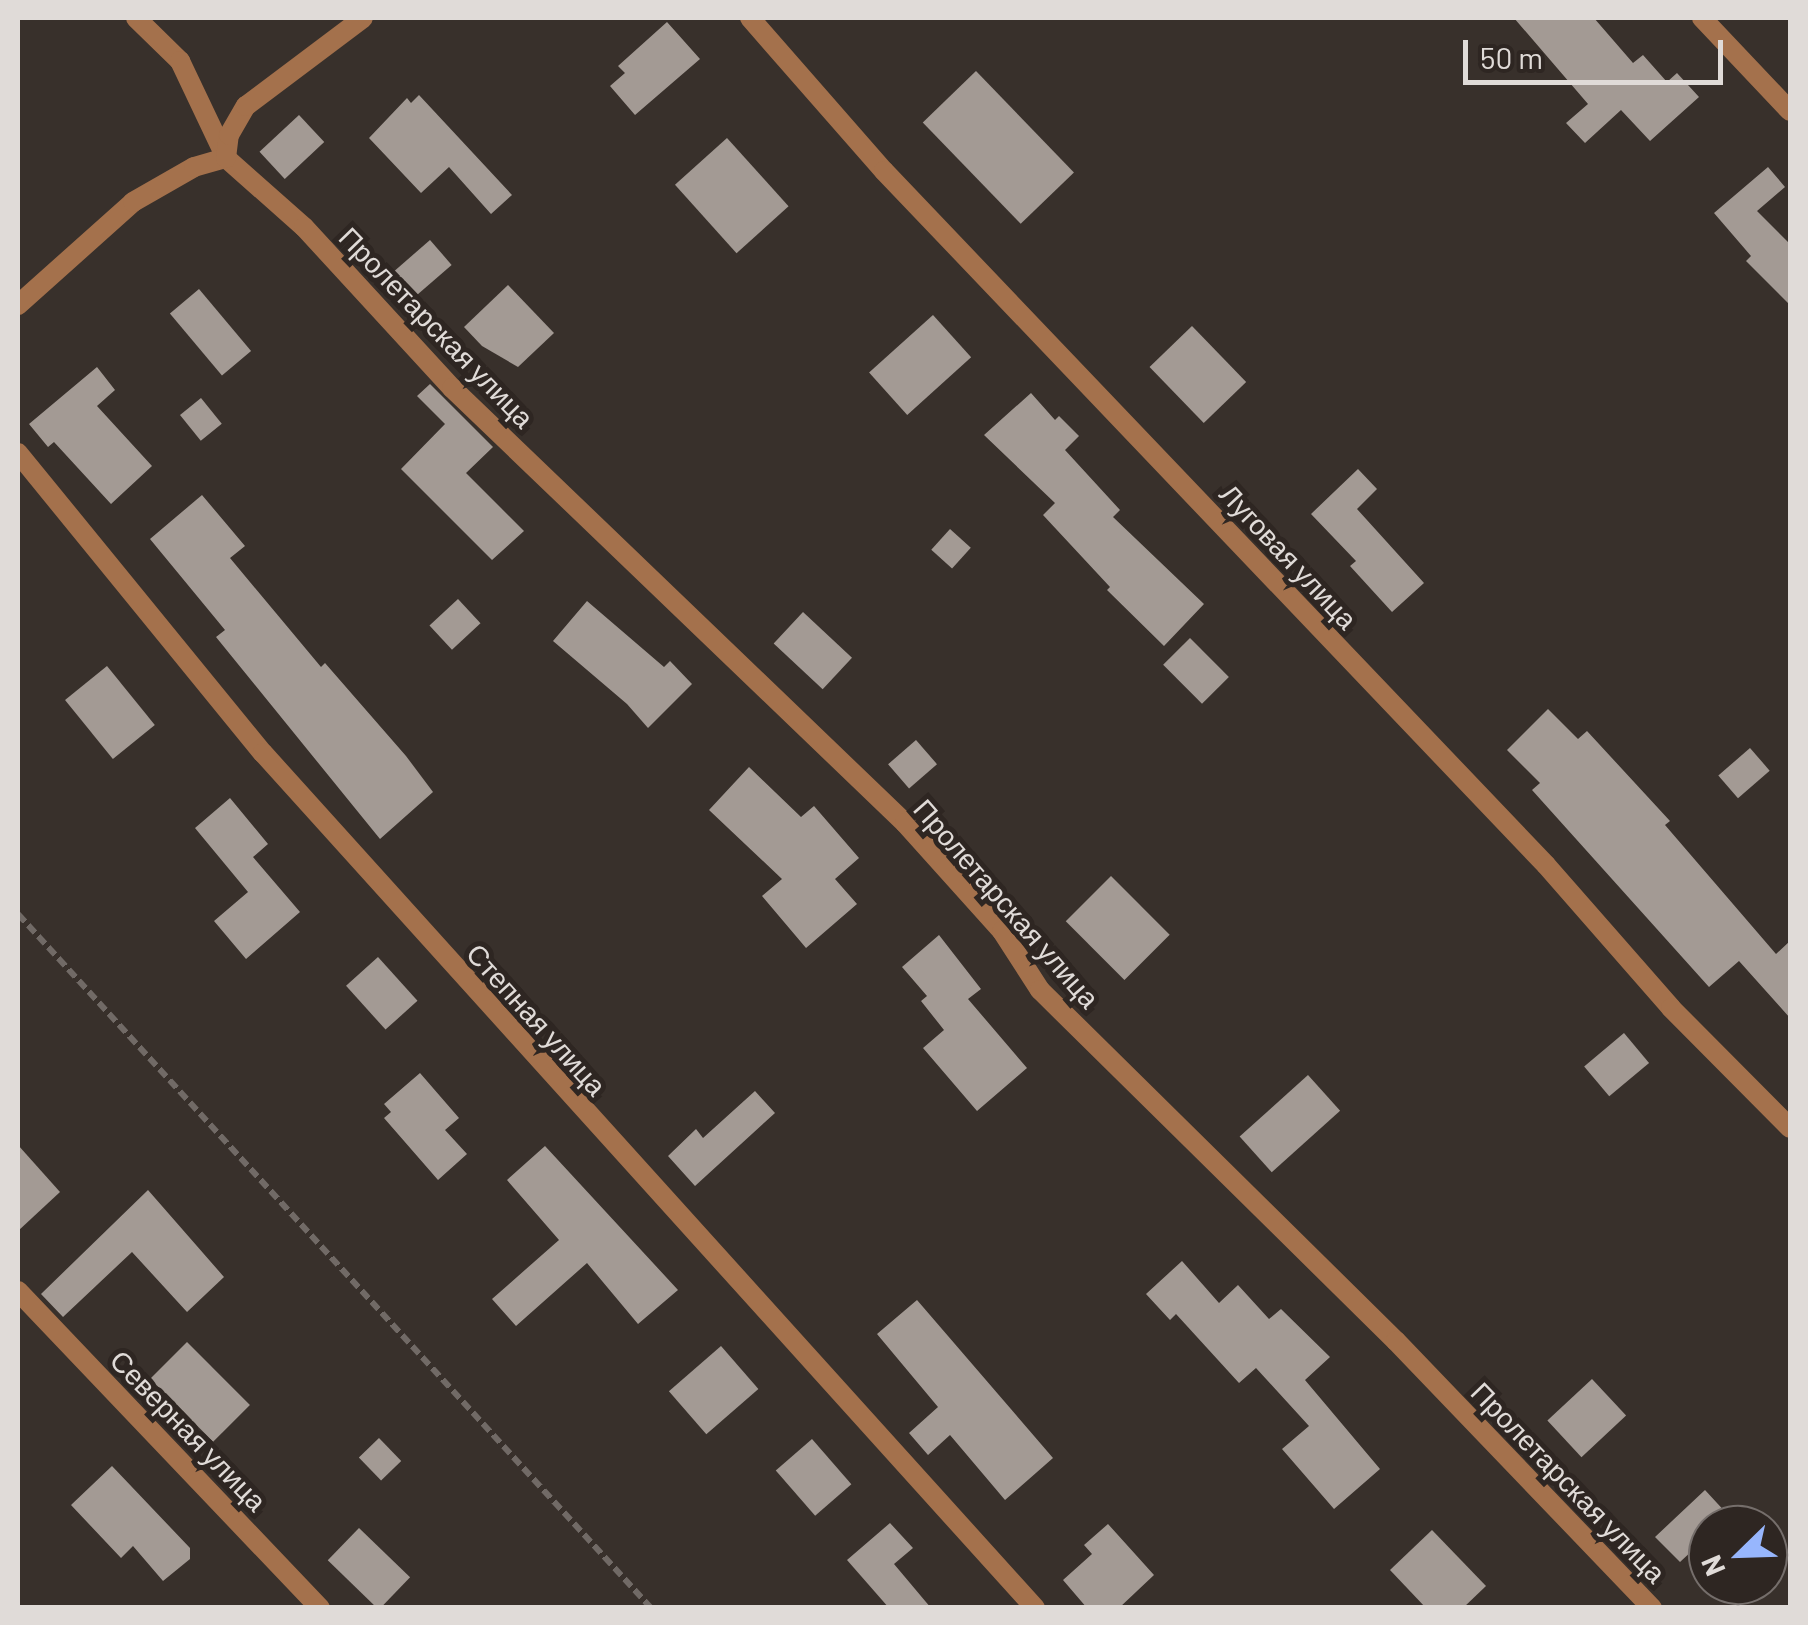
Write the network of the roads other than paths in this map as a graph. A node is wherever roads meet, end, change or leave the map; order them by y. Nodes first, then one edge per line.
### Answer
1 (136, 18) edge
2 (364, 18) edge
3 (750, 18) edge
4 (1702, 18) edge
5 (1790, 111) edge
6 (226, 158) junction
7 (18, 305) edge
8 (18, 452) edge
9 (1790, 1128) edge
10 (18, 1291) edge
11 (320, 1608) edge
12 (1035, 1608) edge
13 (1652, 1608) edge

1 - 6 street
2 - 6 street
3 - 9 street, Луговая улица
4 - 5 street
6 - 7 street
6 - 13 street, Пролетарская улица
8 - 12 street, Степная улица
10 - 11 street, Северная улица

